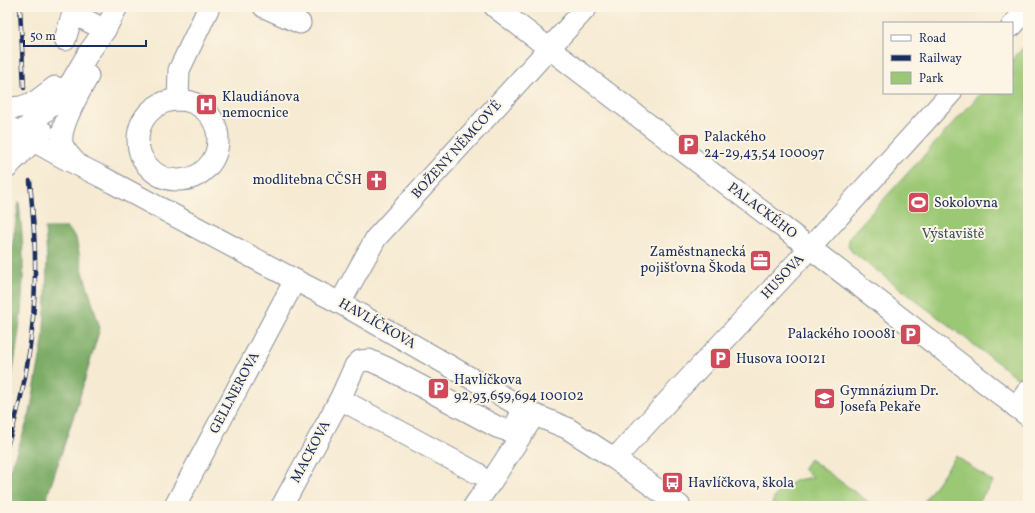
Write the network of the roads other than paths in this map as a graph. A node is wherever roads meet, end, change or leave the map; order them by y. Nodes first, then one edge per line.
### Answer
1 (117, 7) edge
2 (209, 7) edge
3 (264, 7) edge
4 (495, 7) edge
5 (587, 7) edge
6 (1028, 8) edge
7 (300, 23) dead end
8 (1013, 25) edge
9 (105, 30) junction
10 (65, 40) dead end
11 (549, 49) junction
12 (89, 52) junction
13 (950, 94) edge
14 (76, 99) junction
15 (178, 100) dead end
16 (7, 108) edge
17 (14, 146) edge
18 (70, 161) junction
19 (810, 248) junction
20 (295, 280) junction
21 (340, 303) junction
22 (340, 399) junction
23 (1025, 409) edge
24 (529, 412) junction
25 (615, 459) junction
26 (477, 473) dead end
27 (175, 506) edge
28 (282, 506) edge
29 (474, 506) edge
30 (680, 506) edge

1 - 9 street
2 - 15 street
3 - 7 street
4 - 11 street, PALACKÉHO
5 - 11 street, BOŽENY NĚMCOVÉ
6 - 8 street
9 - 10 street
9 - 12 street
9 - 14 street
11 - 19 street, PALACKÉHO
11 - 21 street, BOŽENY NĚMCOVÉ
12 - 16 street
12 - 17 street
13 - 19 street, HUSOVA
14 - 17 street
14 - 18 street
17 - 18 street, HAVLÍČKOVA
17 - 18 street
18 - 20 street, HAVLÍČKOVA
19 - 23 street, PALACKÉHO
19 - 25 street, HUSOVA
20 - 21 street, HAVLÍČKOVA
20 - 27 street, GELLNEROVA
21 - 24 street, HAVLÍČKOVA
22 - 24 street, MACKOVA
22 - 26 street
22 - 28 street, MACKOVA
24 - 25 street, HAVLÍČKOVA
24 - 29 street
25 - 30 street, HAVLÍČKOVA

